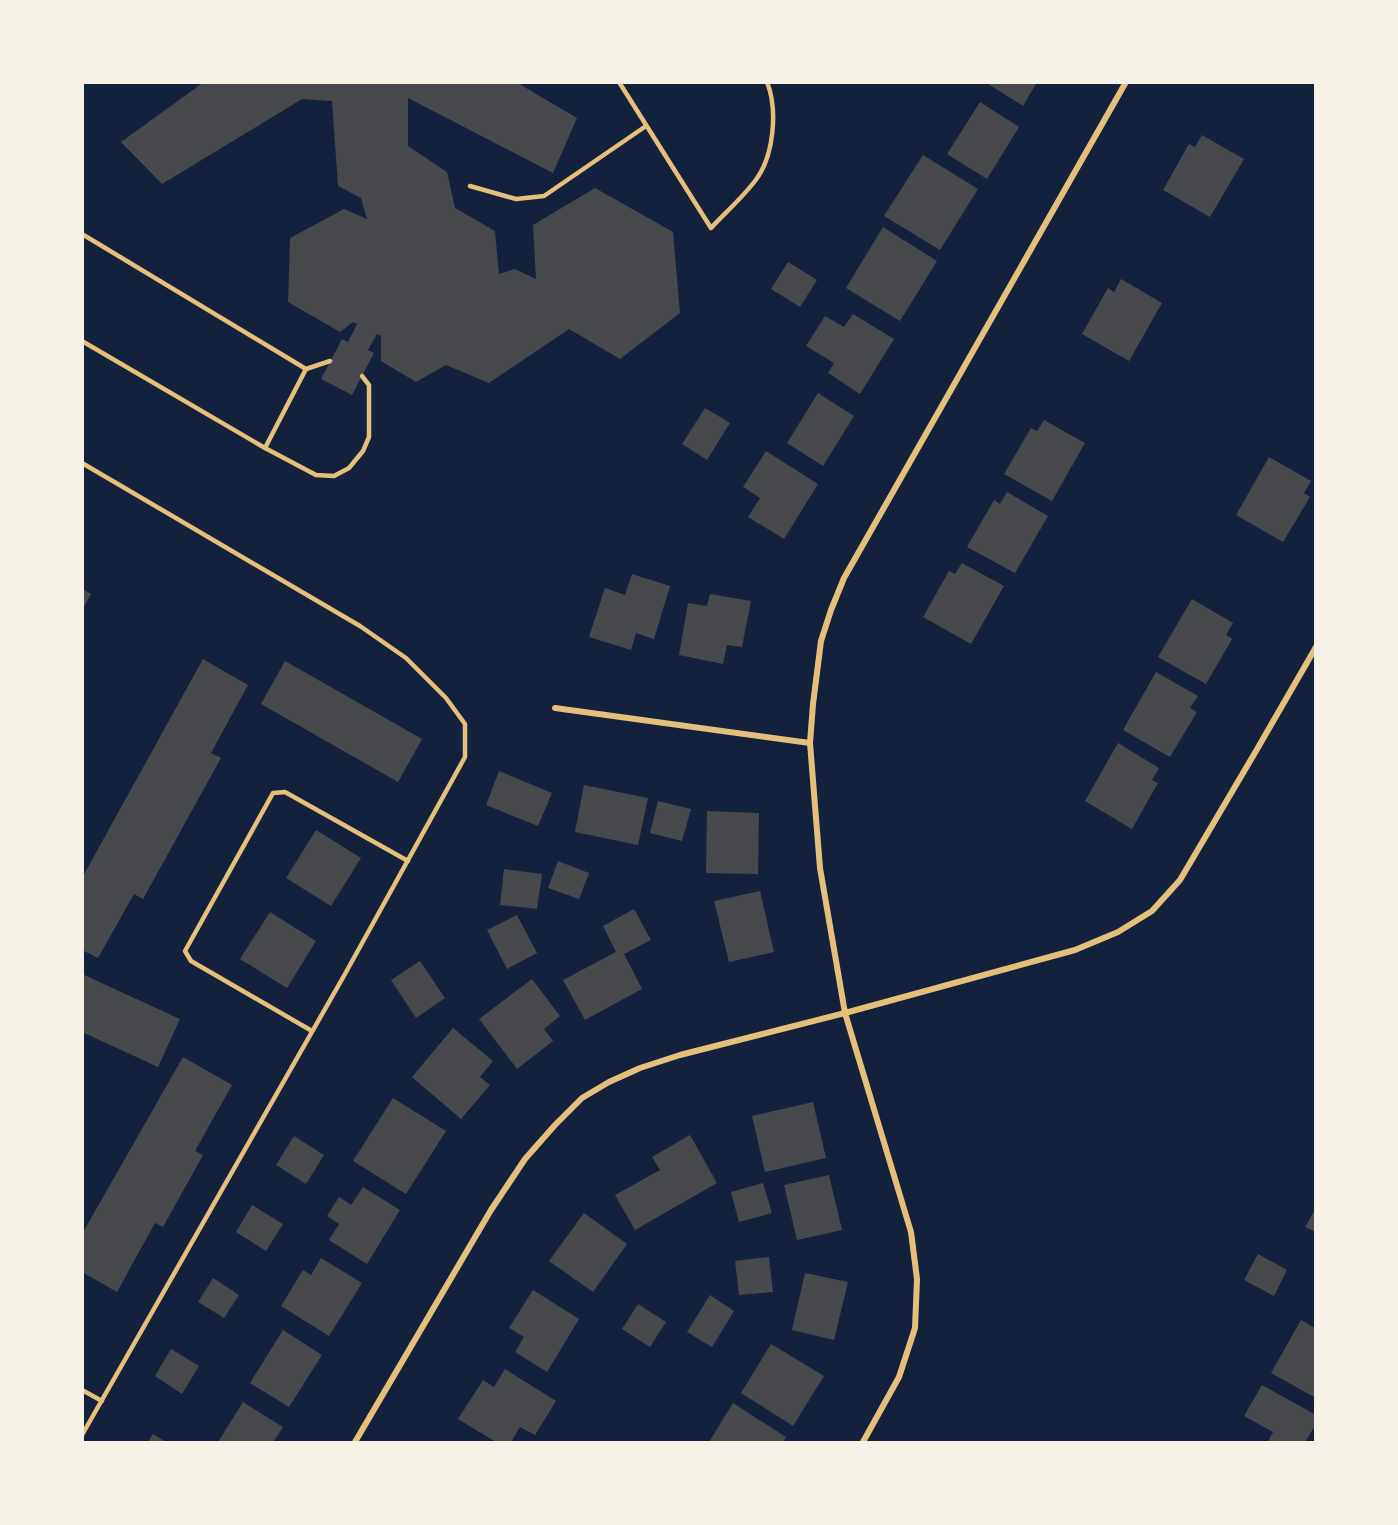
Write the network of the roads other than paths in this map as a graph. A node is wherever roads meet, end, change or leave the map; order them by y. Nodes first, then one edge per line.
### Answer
1 (619, 82) edge
2 (767, 82) edge
3 (1126, 82) edge
4 (646, 126) junction
5 (470, 186) dead end
6 (82, 234) edge
7 (82, 341) edge
8 (330, 361) dead end
9 (306, 369) junction
10 (362, 376) dead end
11 (265, 448) junction
12 (82, 463) edge
13 (1316, 646) edge
14 (555, 708) dead end
15 (810, 743) junction
16 (408, 861) junction
17 (845, 1013) junction
18 (312, 1031) junction
19 (82, 1390) edge
20 (102, 1401) junction
21 (82, 1435) edge
22 (355, 1443) edge
23 (863, 1443) edge

1 - 4 lane
2 - 4 lane
3 - 15 street
4 - 5 lane
6 - 9 lane
7 - 11 lane
8 - 9 lane
9 - 11 lane
10 - 11 lane
12 - 16 lane
13 - 17 street
14 - 15 street
15 - 17 street
16 - 18 lane
16 - 18 lane
17 - 22 street
17 - 23 street
18 - 20 lane
19 - 20 lane
20 - 21 lane

